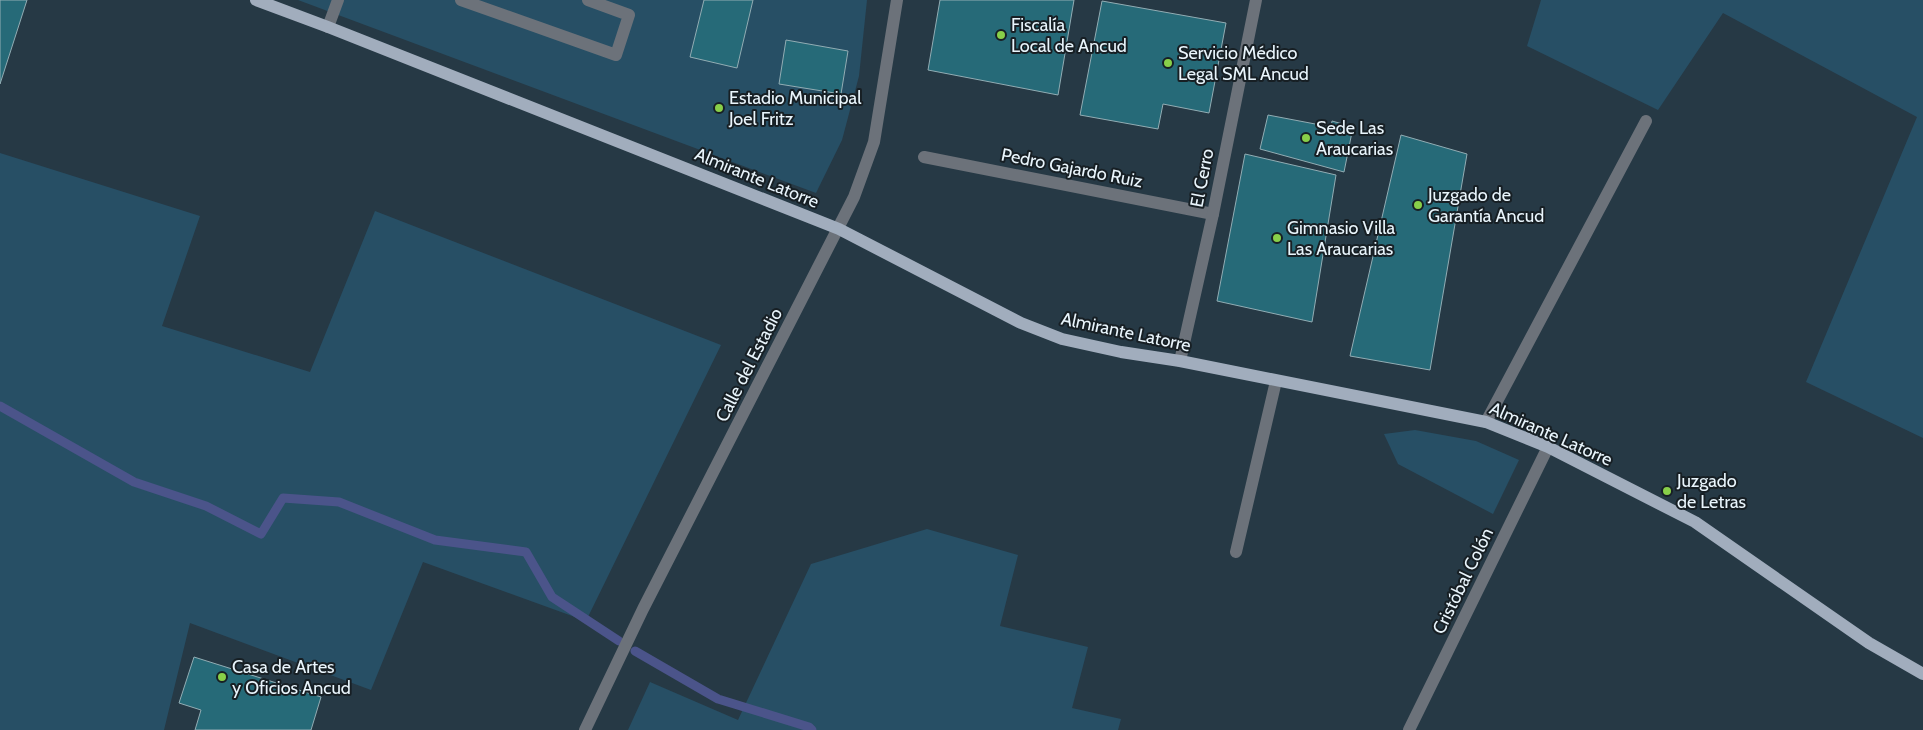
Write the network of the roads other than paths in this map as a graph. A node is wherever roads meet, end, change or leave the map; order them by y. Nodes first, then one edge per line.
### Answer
1 (256, 0) edge
2 (338, 0) edge
3 (461, 0) edge
4 (588, 0) edge
5 (897, 0) edge
6 (1256, 0) edge
7 (328, 27) junction
8 (1646, 121) dead end
9 (924, 157) dead end
10 (1213, 214) junction
11 (839, 229) junction
12 (1180, 361) junction
13 (1276, 381) junction
14 (1486, 422) junction
15 (1548, 447) junction
16 (1236, 552) dead end
17 (1923, 674) edge
18 (585, 730) edge
19 (1409, 730) edge

1 - 7 main road, Almirante Latorre
2 - 7 street
3 - 4 street
5 - 11 street, Calle del Estadio
6 - 10 street, El Cerro
7 - 11 main road, Almirante Latorre
8 - 14 street
9 - 10 street, Pedro Gajardo Ruiz
10 - 12 street, El Cerro
11 - 12 main road, Almirante Latorre
11 - 18 street, Calle del Estadio
12 - 13 main road, Almirante Latorre
13 - 14 main road, Almirante Latorre
13 - 16 street
14 - 15 main road, Almirante Latorre
15 - 17 main road, Almirante Latorre
15 - 19 street, Cristóbal Colón

